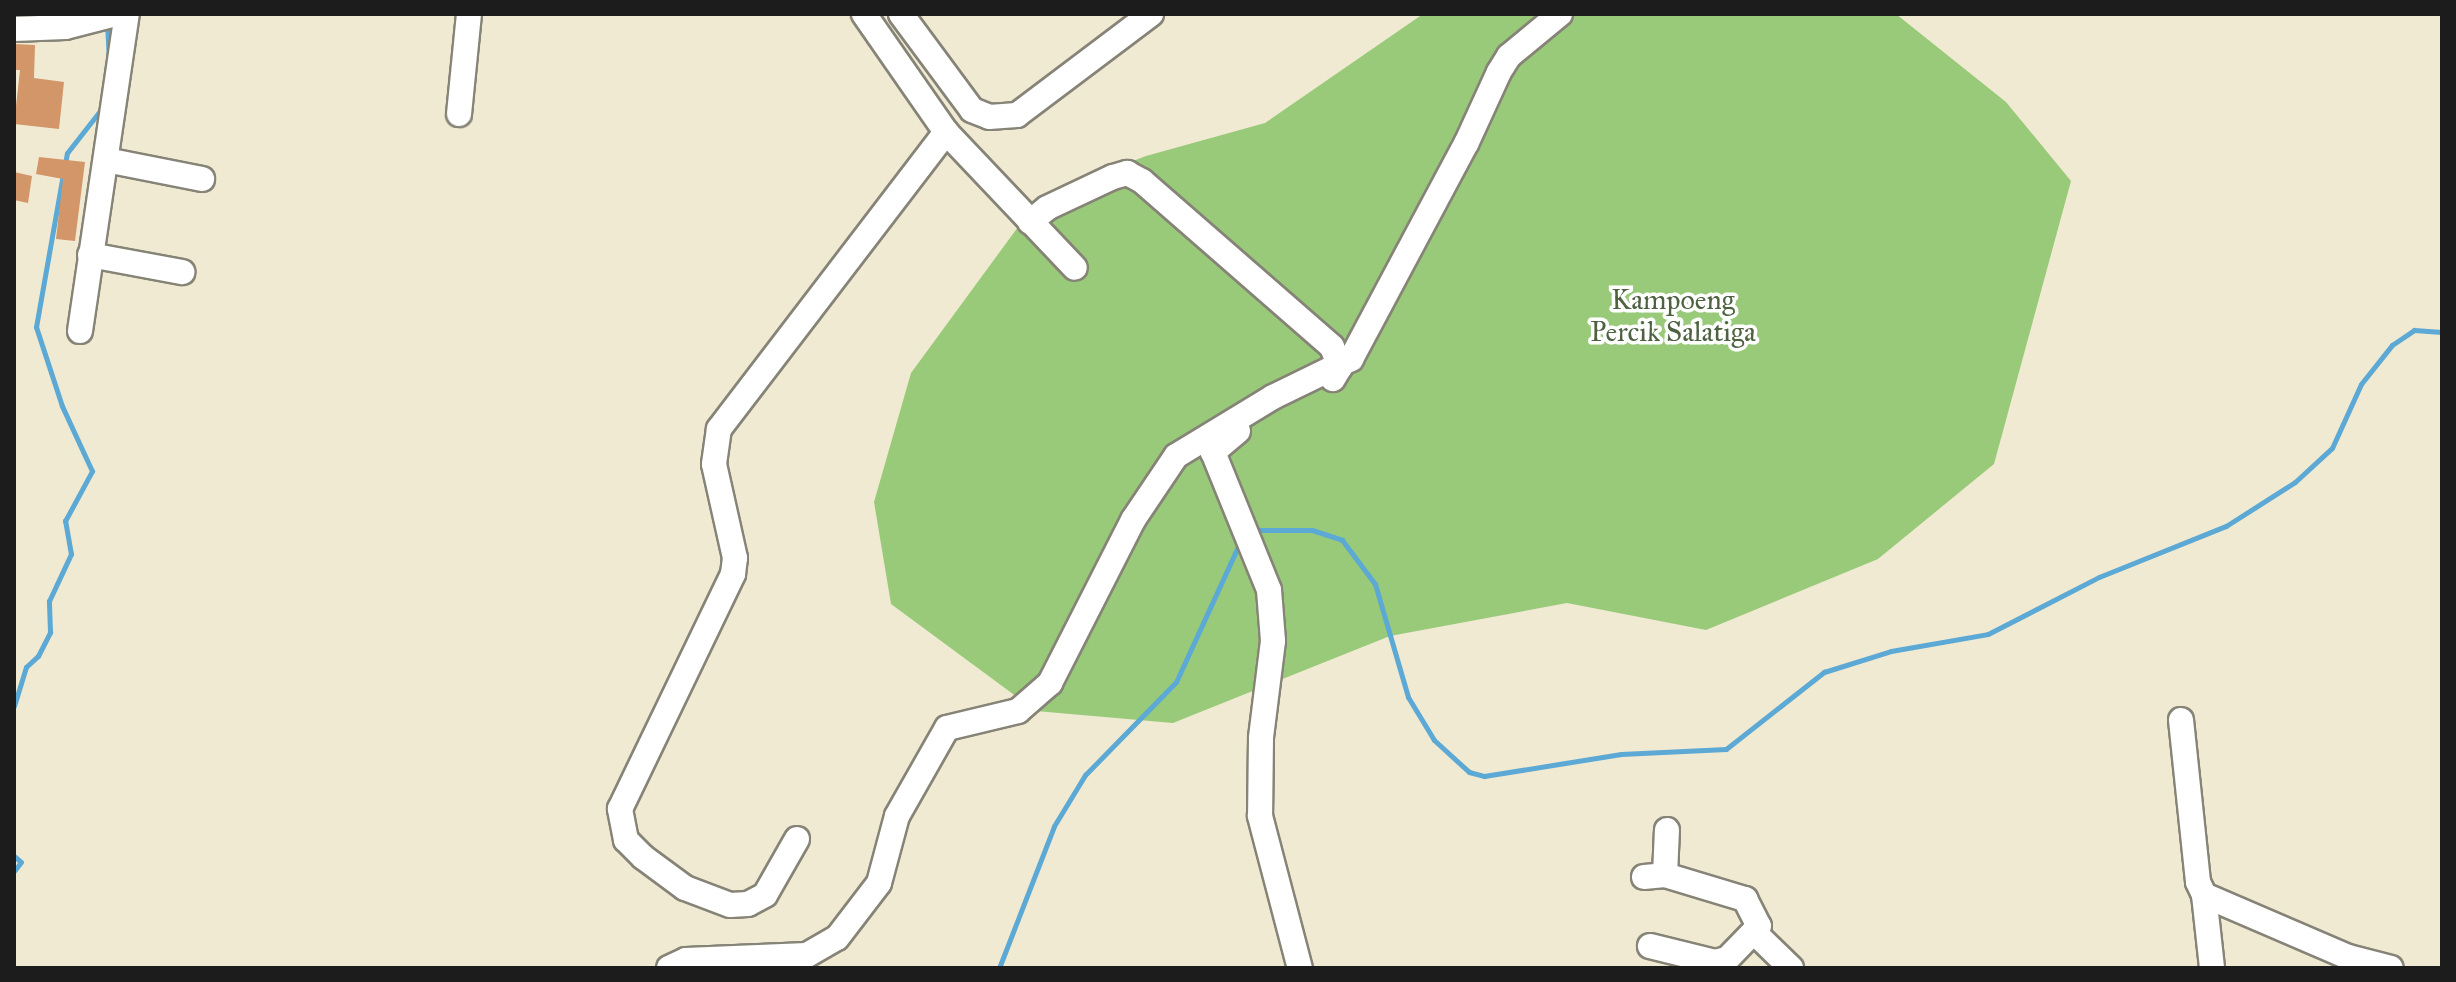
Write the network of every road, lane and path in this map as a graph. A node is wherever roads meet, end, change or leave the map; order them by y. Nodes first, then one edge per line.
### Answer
1 (127, 14) edge
2 (469, 14) edge
3 (864, 14) edge
4 (901, 14) edge
5 (1151, 14) edge
6 (1560, 14) edge
7 (108, 16) edge
8 (14, 29) edge
9 (459, 114) dead end
10 (946, 132) junction
11 (106, 160) junction
12 (202, 179) dead end
13 (1030, 222) junction
14 (90, 255) junction
15 (1075, 268) dead end
16 (182, 272) dead end
17 (80, 331) dead end
18 (1340, 367) junction
19 (2181, 720) dead end
20 (1667, 830) dead end
21 (797, 839) dead end
22 (2204, 895) junction
23 (1756, 934) junction
24 (1650, 946) dead end
25 (2347, 963) edge
26 (673, 966) edge
27 (1308, 967) edge
28 (1791, 968) edge
29 (2212, 968) edge
30 (2391, 968) edge

1 - 11 street
2 - 9 street
3 - 10 street
4 - 5 street
6 - 18 street
7 - 8 street
10 - 13 street
10 - 21 street
11 - 12 street
11 - 14 street
13 - 15 street
13 - 18 street
14 - 16 street
14 - 17 street
18 - 26 street
18 - 27 street
19 - 22 street
20 - 23 street
22 - 25 street
22 - 29 street
23 - 24 street
23 - 28 street
25 - 30 street

